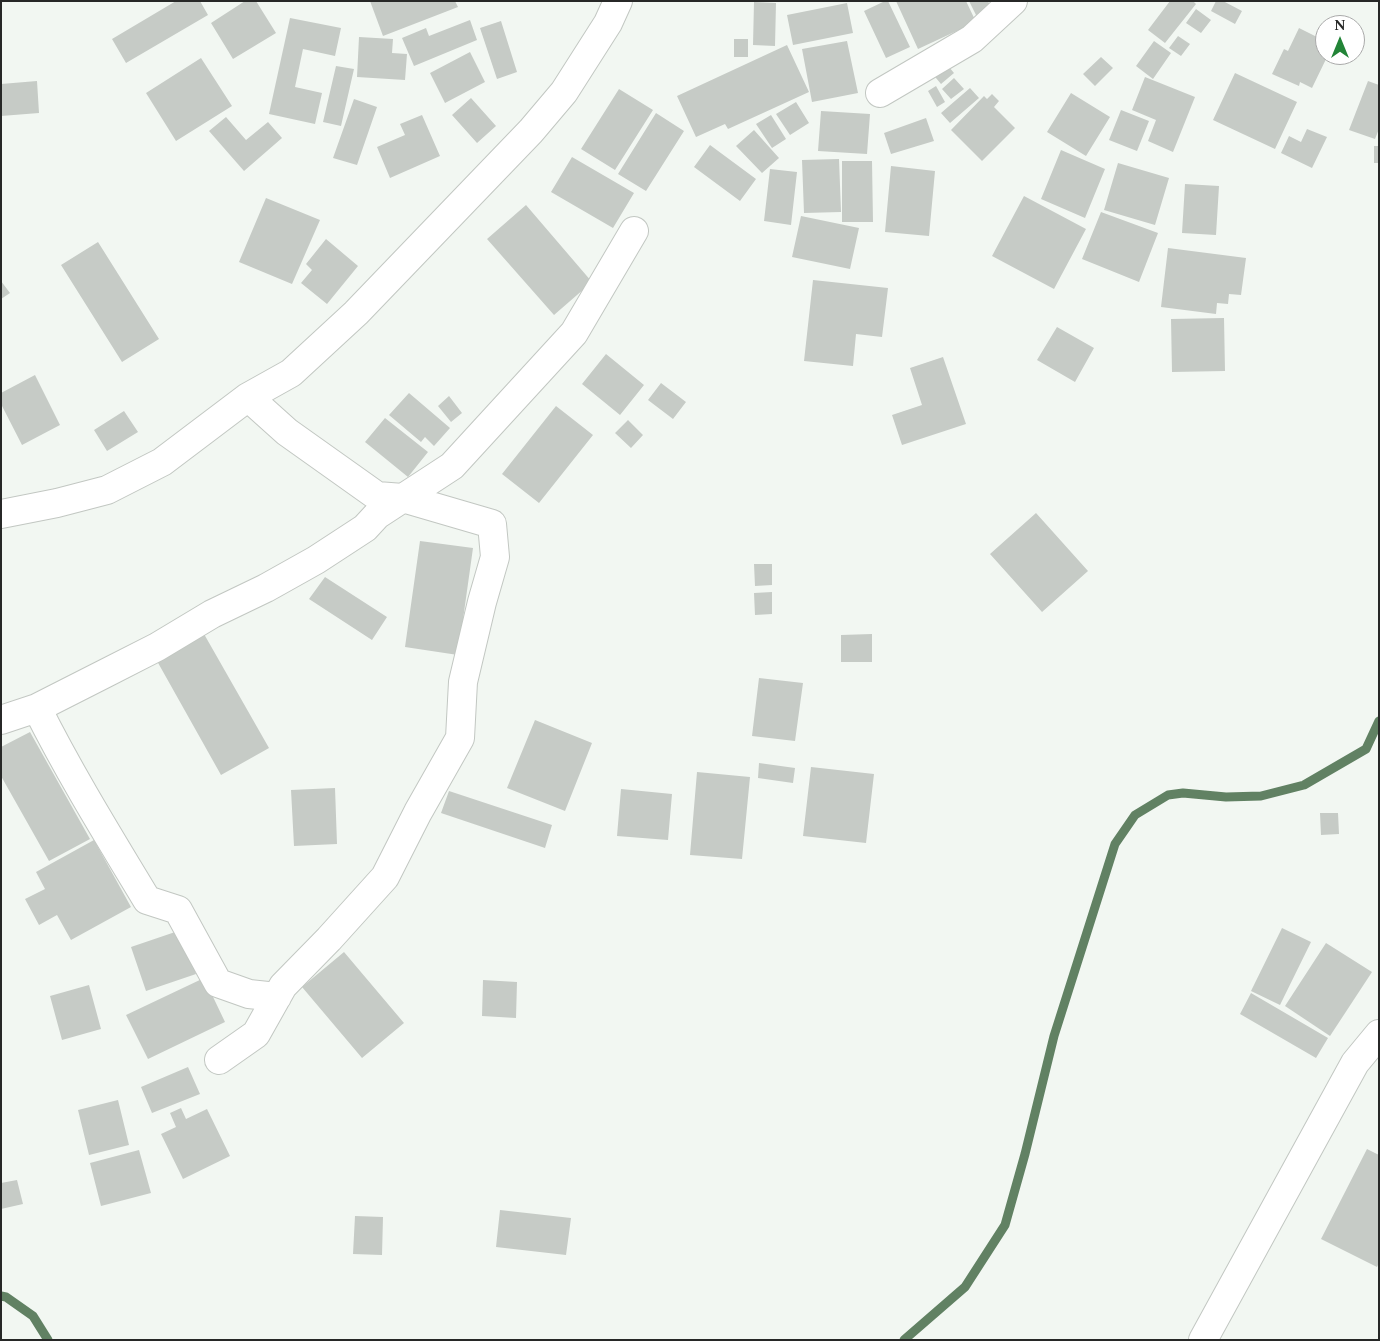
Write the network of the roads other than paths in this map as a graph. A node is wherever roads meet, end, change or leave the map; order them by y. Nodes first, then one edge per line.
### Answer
1 (618, 1) edge
2 (1013, 1) edge
3 (880, 93) dead end
4 (634, 231) dead end
5 (248, 397) junction
6 (403, 498) junction
7 (1, 514) edge
8 (37, 708) junction
9 (1, 720) edge
10 (277, 996) junction
11 (1379, 1034) edge
12 (219, 1060) dead end
13 (1203, 1340) edge

1 - 5 street
2 - 3 street
4 - 6 street
5 - 6 street
5 - 7 street
6 - 8 street
6 - 10 street
8 - 9 street
8 - 10 street
10 - 12 street
11 - 13 street

